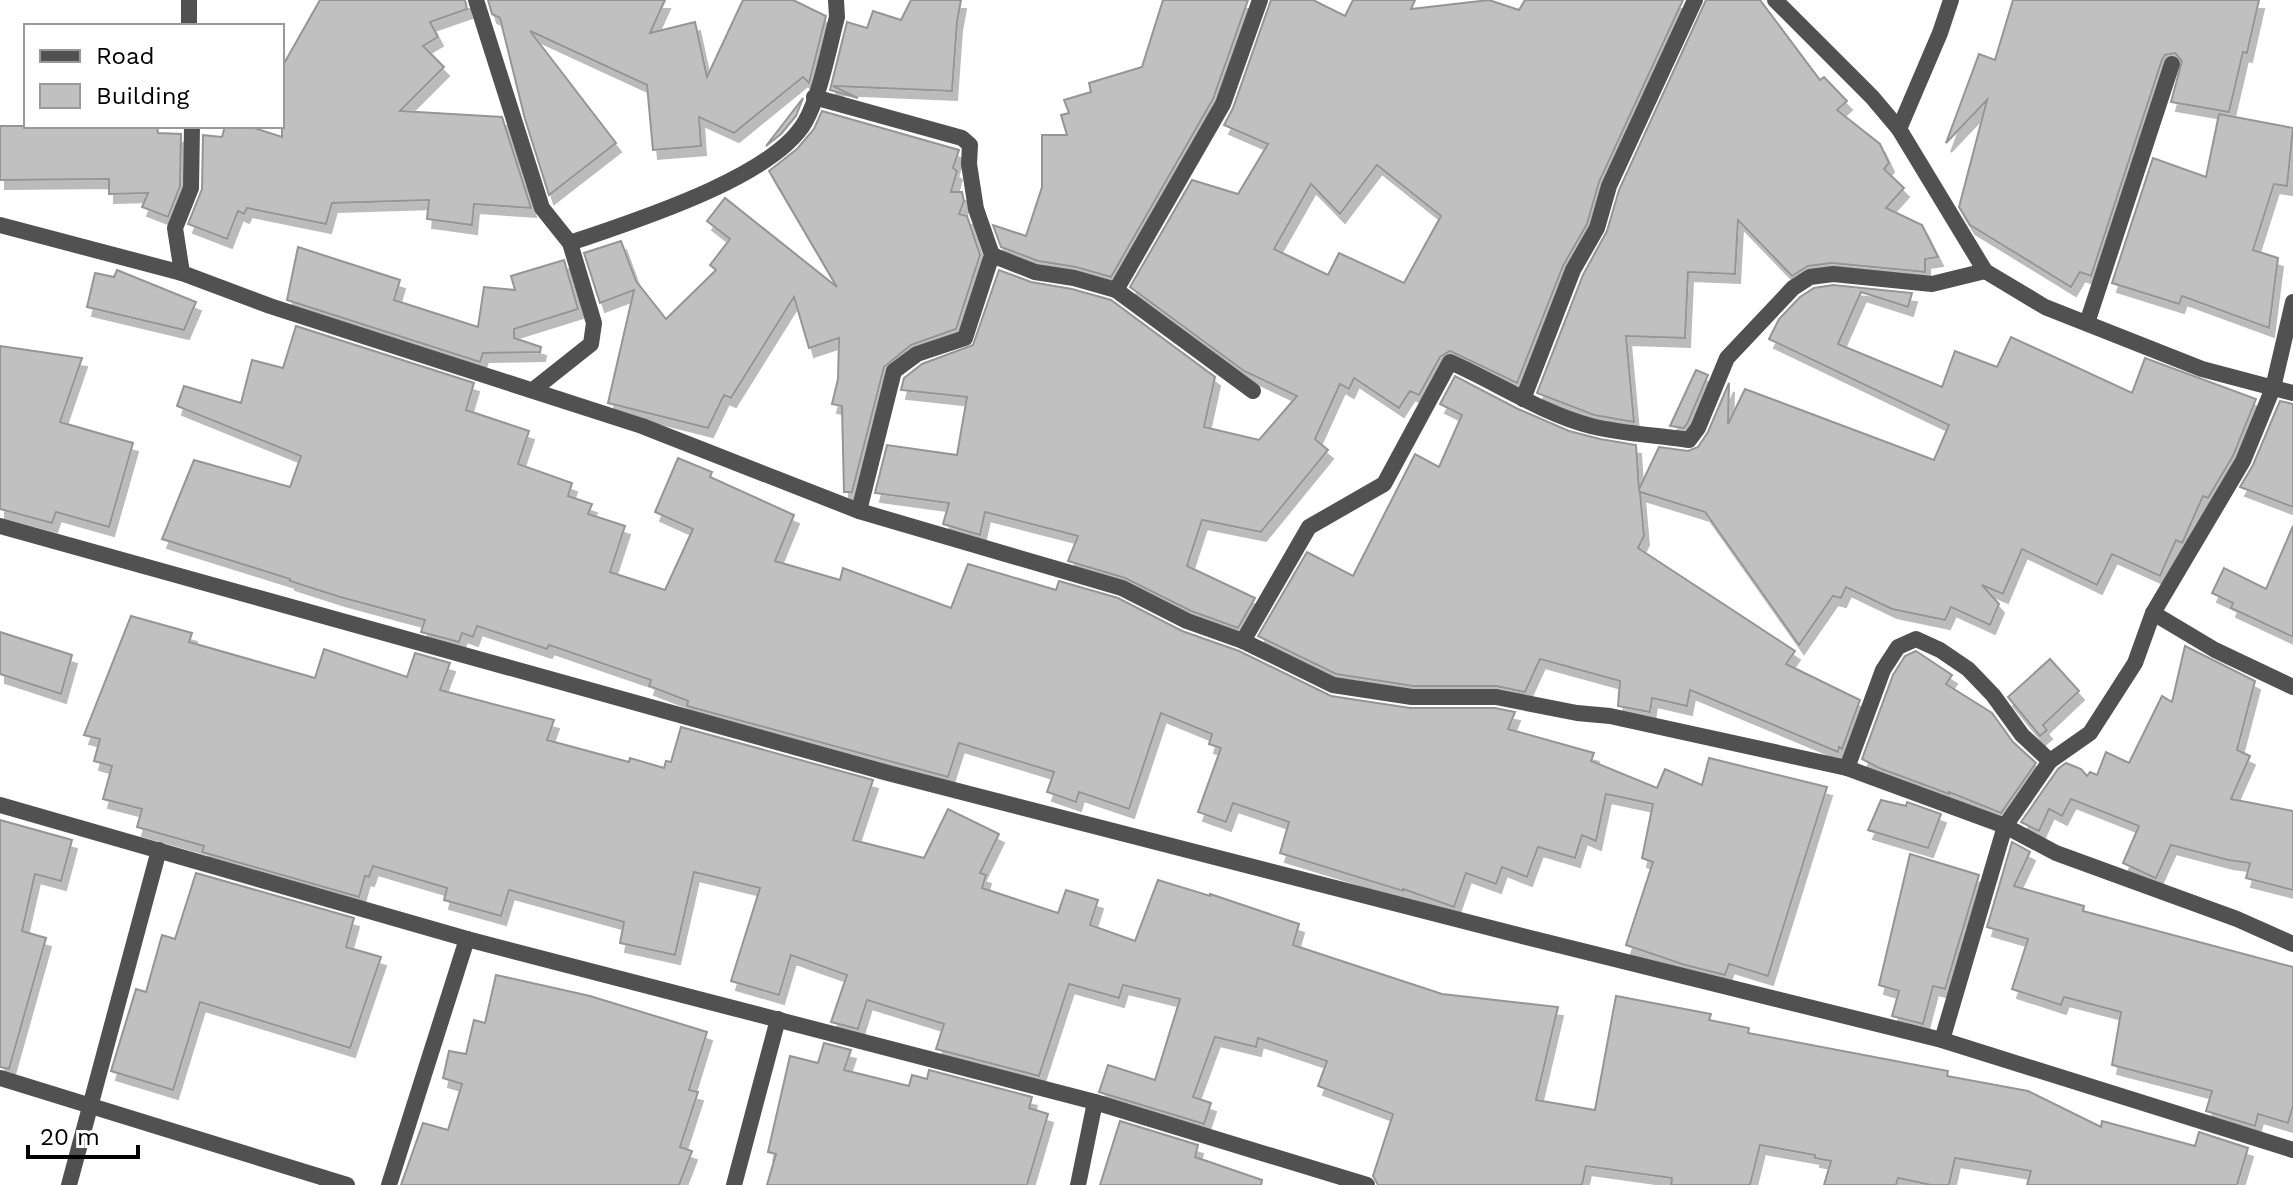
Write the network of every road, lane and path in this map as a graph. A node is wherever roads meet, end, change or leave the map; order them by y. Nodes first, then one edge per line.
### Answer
1 (189, 0) edge
2 (476, 0) edge
3 (836, 0) edge
4 (1260, 0) edge
5 (1695, 0) edge
6 (1775, 0) edge
7 (1951, 0) edge
8 (189, 24) edge
9 (2172, 64) dead end
10 (814, 97) junction
11 (192, 128) edge
12 (1899, 129) junction
13 (0, 225) edge
14 (570, 243) junction
15 (992, 255) junction
16 (1985, 271) junction
17 (182, 273) junction
18 (1116, 290) junction
19 (2293, 302) edge
20 (2087, 323) junction
21 (2273, 388) junction
22 (533, 390) junction
23 (1253, 391) dead end
24 (2293, 393) edge
25 (1523, 399) junction
26 (859, 511) junction
27 (0, 526) edge
28 (2153, 613) junction
29 (1243, 641) junction
30 (2293, 687) edge
31 (2050, 761) junction
32 (1847, 768) junction
33 (0, 805) edge
34 (2005, 826) junction
35 (159, 850) junction
36 (467, 939) junction
37 (2293, 944) edge
38 (778, 1019) junction
39 (1942, 1040) junction
40 (0, 1078) edge
41 (1095, 1102) junction
42 (92, 1104) junction
43 (2293, 1150) edge
44 (69, 1185) edge
45 (347, 1185) edge
46 (389, 1185) edge
47 (734, 1185) edge
48 (1078, 1185) edge
49 (1367, 1185) edge

1 - 8 street
2 - 14 street
3 - 10 street
4 - 18 street
5 - 25 street
6 - 12 street
7 - 12 street
9 - 20 street
10 - 14 street
10 - 15 street
11 - 17 street
12 - 16 street
13 - 17 street
14 - 22 street
15 - 18 street
15 - 26 street
16 - 20 street
16 - 25 street
17 - 22 street
18 - 23 street
19 - 21 street
20 - 21 street
21 - 24 street
21 - 28 street
22 - 26 street
25 - 29 street
26 - 29 street
27 - 39 street
28 - 30 street
28 - 31 street
29 - 32 street
31 - 32 street
31 - 34 street
32 - 34 street
33 - 35 street
34 - 37 street
34 - 39 street
35 - 36 street
35 - 42 street
36 - 38 street
36 - 46 street
38 - 41 street
38 - 47 street
39 - 43 street
40 - 42 street
41 - 48 street
41 - 49 street
42 - 44 street
42 - 45 street

